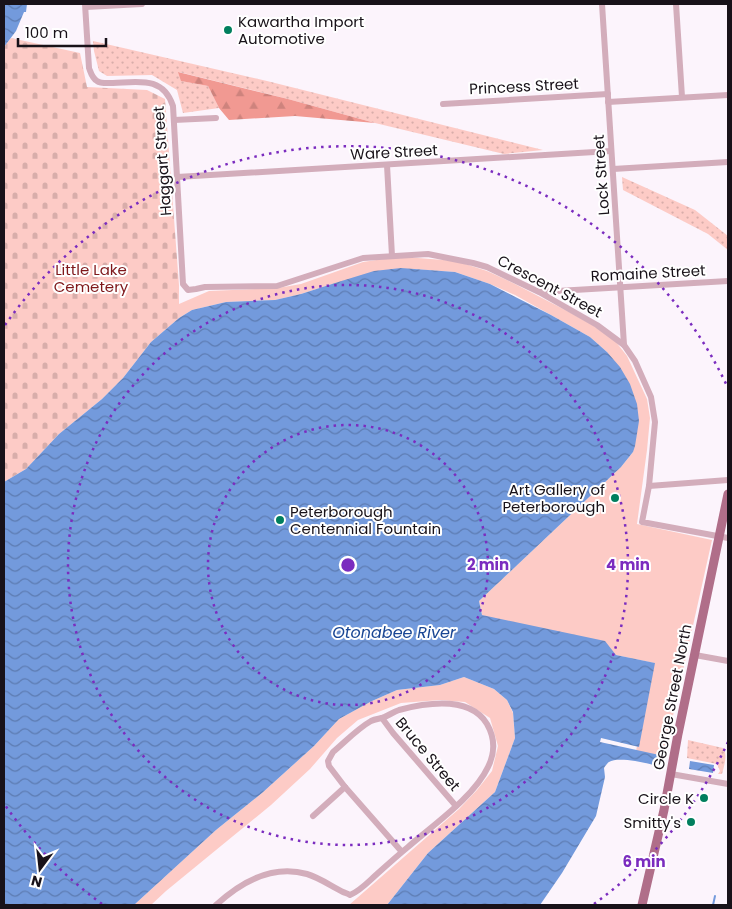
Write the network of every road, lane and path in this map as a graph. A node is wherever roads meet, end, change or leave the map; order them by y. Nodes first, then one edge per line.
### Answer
1 (142, 4) edge
2 (602, 4) edge
3 (676, 4) edge
4 (85, 5) edge
5 (608, 94) junction
6 (728, 95) edge
7 (682, 97) junction
8 (608, 102) junction
9 (442, 104) dead end
10 (216, 118) dead end
11 (174, 120) junction
12 (611, 151) junction
13 (728, 162) edge
14 (387, 165) junction
15 (613, 169) junction
16 (177, 177) junction
17 (392, 256) junction
18 (728, 281) edge
19 (620, 287) junction
20 (188, 290) joint
21 (538, 292) junction
22 (624, 345) junction
23 (728, 480) edge
24 (650, 486) junction
25 (728, 494) edge
26 (724, 538) edge
27 (695, 655) junction
28 (728, 661) edge
29 (382, 718) junction
30 (671, 774) junction
31 (728, 784) edge
32 (345, 787) junction
33 (456, 806) junction
34 (313, 816) dead end
35 (402, 852) junction
36 (216, 905) edge
37 (642, 905) edge

1 - 4 street
2 - 5 street, Lock Street
3 - 7 street
4 - 11 street, Haggart Street
5 - 8 street, Lock Street
5 - 9 street, Princess Street
6 - 7 street
7 - 8 street
8 - 12 street, Lock Street
10 - 11 street
11 - 16 street, Haggart Street
12 - 14 street, Ware Street
12 - 15 street, Lock Street
13 - 15 street
14 - 16 street, Ware Street
14 - 17 street
15 - 19 street, Lock Street
16 - 20 street, Haggart Street
17 - 20 street, Crescent Street
17 - 21 street, Crescent Street
18 - 19 street, Romaine Street
19 - 21 street, Romaine Street
19 - 22 street, Lock Street
21 - 22 street, Crescent Street
22 - 24 street, Crescent Street
23 - 24 street
24 - 26 street, Crescent Street
25 - 26 main road, George Street North
26 - 27 main road, George Street North
27 - 28 street
27 - 30 main road, George Street North
29 - 32 street
29 - 33 street, Bruce Street
29 - 33 street
30 - 31 street
30 - 37 main road, George Street North
32 - 34 street
32 - 35 street
33 - 35 street
35 - 36 street

